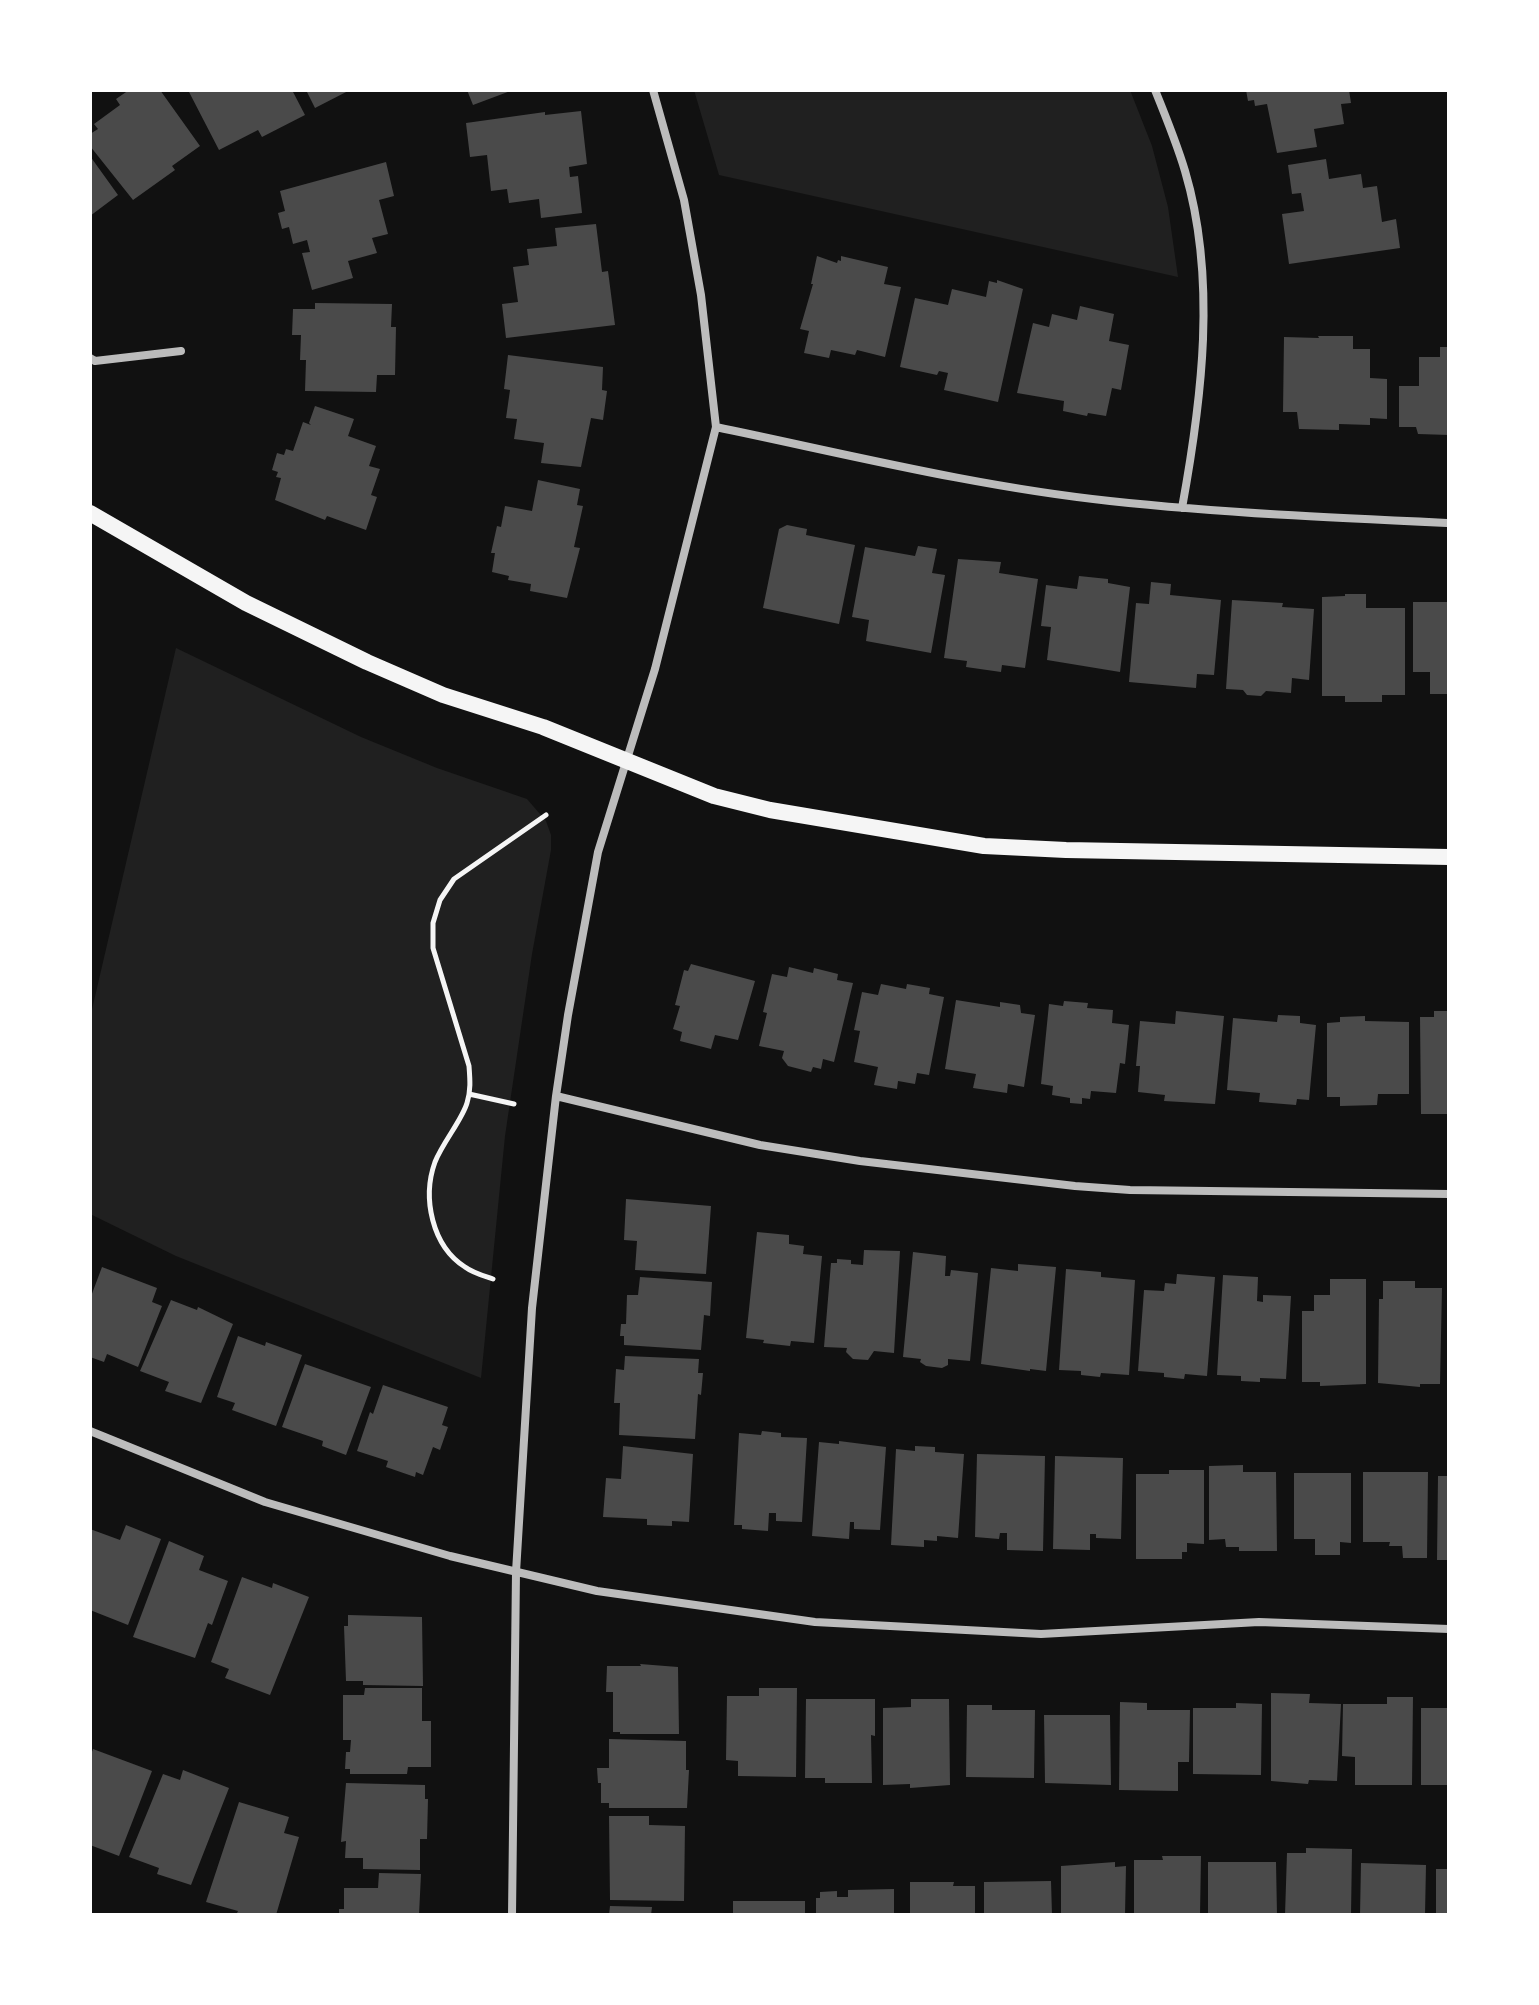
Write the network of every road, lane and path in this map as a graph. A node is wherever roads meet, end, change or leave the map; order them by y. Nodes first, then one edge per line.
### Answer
1 (653, 90) edge
2 (1155, 90) edge
3 (181, 351) dead end
4 (90, 358) edge
5 (716, 427) junction
6 (1182, 508) junction
7 (90, 513) edge
8 (1449, 523) edge
9 (626, 761) junction
10 (546, 815) dead end
11 (1449, 857) edge
12 (469, 1094) junction
13 (556, 1096) junction
14 (514, 1104) dead end
15 (1449, 1194) edge
16 (493, 1279) dead end
17 (90, 1431) edge
18 (516, 1572) junction
19 (1449, 1629) edge
20 (512, 1915) edge

1 - 5 street
2 - 6 street
3 - 4 street
5 - 6 street
5 - 9 street
6 - 8 street
7 - 9 main road
9 - 11 main road
9 - 13 street
10 - 12 path
12 - 14 path
12 - 16 path
13 - 15 street
13 - 18 street
17 - 18 street
18 - 19 street
18 - 20 street

